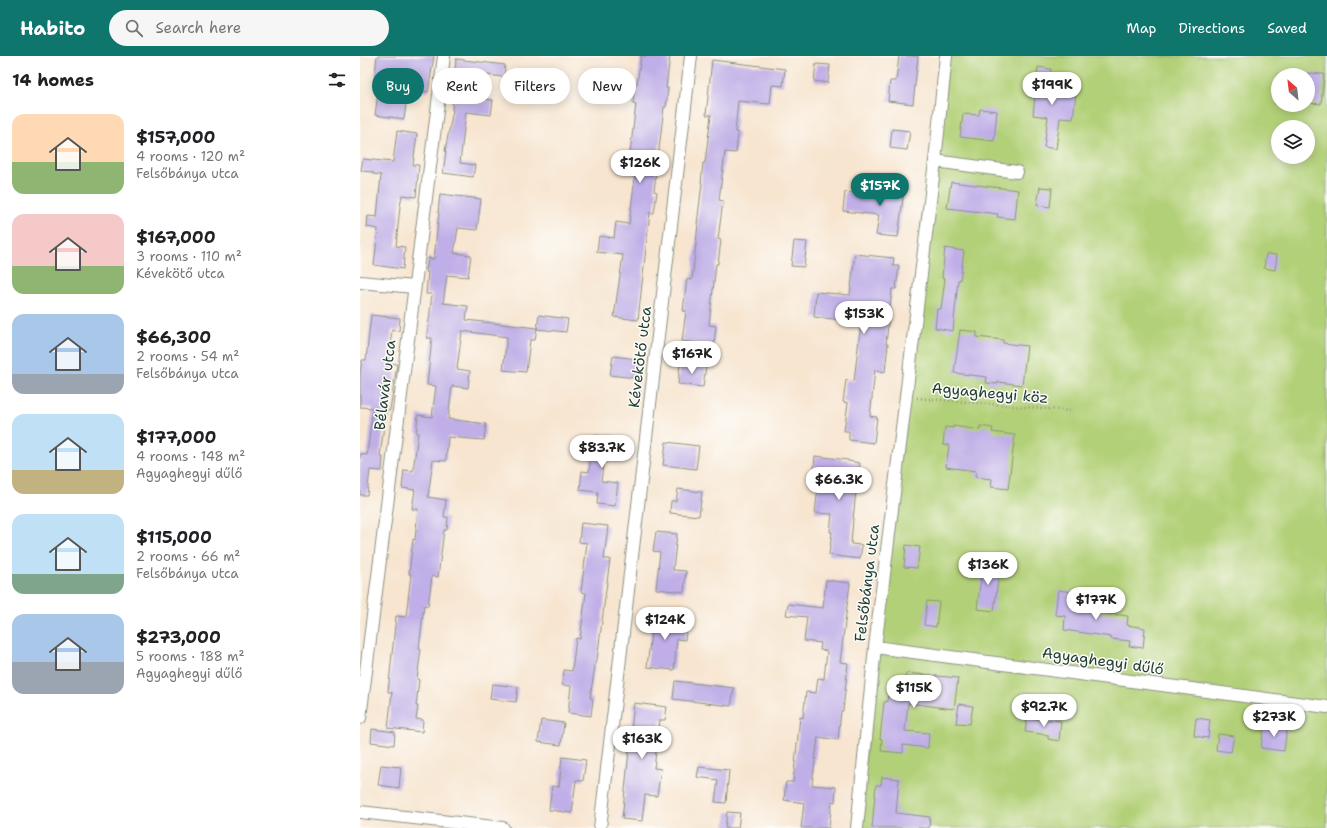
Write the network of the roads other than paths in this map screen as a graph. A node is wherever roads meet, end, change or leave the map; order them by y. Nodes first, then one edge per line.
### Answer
1 (444, 56) edge
2 (691, 56) edge
3 (946, 56) edge
4 (935, 161) junction
5 (1017, 172) dead end
6 (360, 282) edge
7 (414, 287) junction
8 (875, 647) junction
9 (1327, 707) edge
10 (360, 718) edge
11 (360, 812) edge
12 (503, 828) edge
13 (600, 828) edge
14 (857, 828) edge

1 - 7 street, Bélavár utca
2 - 13 street, Kévekötő utca
3 - 4 street, Felsőbánya utca
4 - 5 street
4 - 8 street, Felsőbánya utca
6 - 7 street
7 - 10 street, Bélavár utca
8 - 9 street, Agyaghegyi dűlő
8 - 14 street, Felsőbánya utca
11 - 12 street

